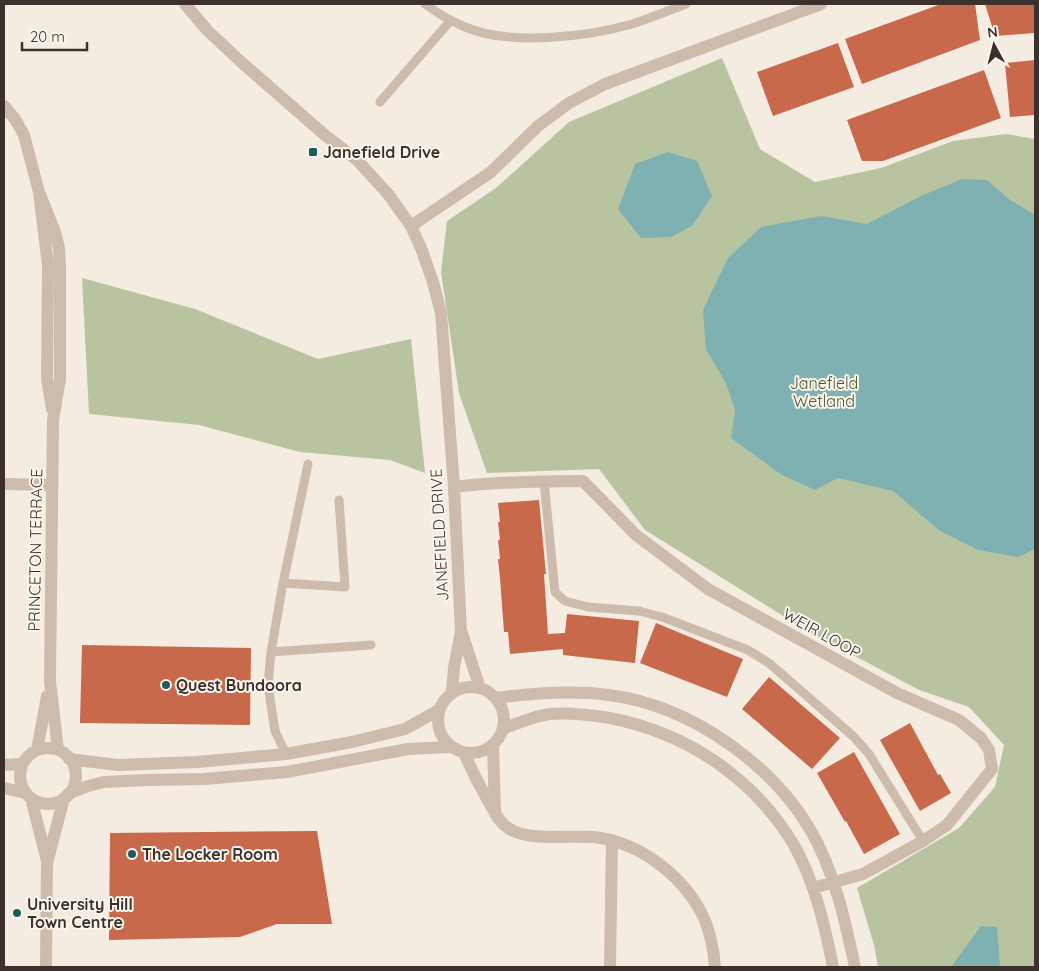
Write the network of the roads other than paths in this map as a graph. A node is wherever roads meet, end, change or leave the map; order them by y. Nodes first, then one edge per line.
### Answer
1 (185, 4) edge
2 (425, 4) edge
3 (686, 4) edge
4 (821, 4) edge
5 (451, 20) junction
6 (380, 102) dead end
7 (4, 106) edge
8 (411, 226) junction
9 (308, 464) dead end
10 (544, 481) junction
11 (4, 484) edge
12 (52, 485) junction
13 (454, 488) junction
14 (340, 500) dead end
15 (283, 583) junction
16 (461, 630) junction
17 (371, 645) dead end
18 (271, 652) junction
19 (50, 681) junction
20 (480, 688) junction
21 (452, 692) junction
22 (496, 698) junction
23 (439, 710) junction
24 (504, 729) junction
25 (493, 746) junction
26 (450, 747) junction
27 (37, 750) junction
28 (58, 750) junction
29 (464, 753) junction
30 (286, 754) junction
31 (70, 759) junction
32 (22, 764) junction
33 (4, 765) edge
34 (4, 788) edge
35 (28, 795) junction
36 (66, 796) junction
37 (495, 812) junction
38 (612, 840) junction
39 (923, 841) junction
40 (47, 863) junction
41 (834, 882) junction
42 (813, 888) junction
43 (46, 967) edge
44 (610, 967) edge
45 (716, 967) edge
46 (833, 967) edge
47 (855, 967) edge

1 - 8 street, JANEFIELD DRIVE
2 - 5 lane
3 - 5 lane
4 - 8 street
5 - 6 lane
7 - 12 street, PRINCETON TERRACE
8 - 13 street, JANEFIELD DRIVE
9 - 15 lane
10 - 13 street, WEIR LOOP
10 - 39 lane
10 - 39 street, WEIR LOOP
11 - 12 street
12 - 19 street, PRINCETON TERRACE
13 - 16 street, JANEFIELD DRIVE
14 - 15 lane
15 - 18 lane
16 - 20 street, JANEFIELD DRIVE
16 - 21 street, JANEFIELD DRIVE
17 - 18 lane
18 - 30 lane
19 - 27 street, PRINCETON TERRACE
19 - 28 street, PRINCETON TERRACE
20 - 21 street
20 - 22 street
21 - 23 street
22 - 24 street
22 - 41 street
23 - 26 street
23 - 30 street
24 - 25 street
24 - 42 street
25 - 29 street
25 - 37 street
26 - 29 street
26 - 36 street
27 - 28 street
27 - 32 street
28 - 31 street
29 - 37 street
30 - 31 street
31 - 36 street
32 - 33 street
32 - 35 street
34 - 35 street
35 - 36 street
35 - 40 street
36 - 40 street
37 - 38 street
38 - 44 street
38 - 45 street
39 - 41 street, WEIR LOOP
40 - 43 street
41 - 42 street, WEIR LOOP
41 - 47 street
42 - 46 street

